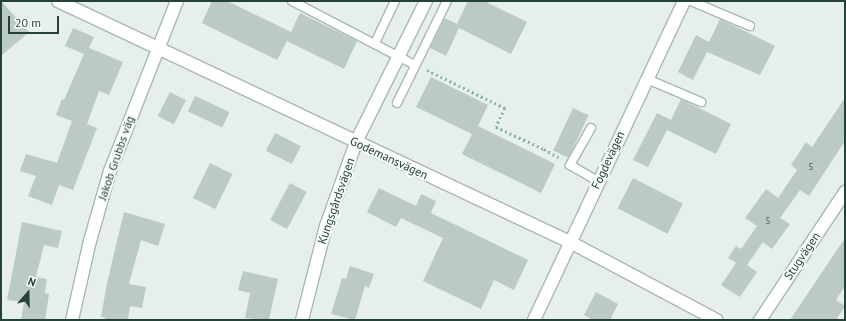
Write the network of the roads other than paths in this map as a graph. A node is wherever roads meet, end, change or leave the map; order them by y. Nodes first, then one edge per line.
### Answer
1 (58, 1) edge
2 (177, 1) edge
3 (292, 1) edge
4 (395, 1) edge
5 (426, 1) edge
6 (447, 1) edge
7 (684, 1) edge
8 (691, 1) edge
9 (750, 26) dead end
10 (374, 43) junction
11 (159, 47) junction
12 (399, 55) junction
13 (415, 65) junction
14 (647, 79) junction
15 (701, 102) dead end
16 (397, 104) dead end
17 (591, 128) dead end
18 (356, 142) junction
19 (598, 181) junction
20 (845, 192) edge
21 (570, 242) junction
22 (72, 320) edge
23 (302, 320) edge
24 (534, 320) edge
25 (717, 320) edge
26 (760, 320) edge

1 - 11 street, Godemansvägen
2 - 11 street, Jakob Grubbs väg
3 - 10 lane
4 - 10 lane
5 - 12 street, Kungsgårdsvägen
6 - 13 lane
7 - 14 street, Fogdevägen
8 - 9 lane
10 - 12 lane
11 - 18 street, Godemansvägen
11 - 22 street, Jakob Grubbs väg
12 - 13 lane
12 - 18 street, Kungsgårdsvägen
13 - 16 lane
14 - 15 lane
14 - 19 street, Fogdevägen
17 - 19 lane
18 - 21 street, Godemansvägen
18 - 23 street, Kungsgårdsvägen
19 - 21 street, Fogdevägen
20 - 26 street, Stugvägen
21 - 24 street, Fogdevägen
21 - 25 street, Godemansvägen

